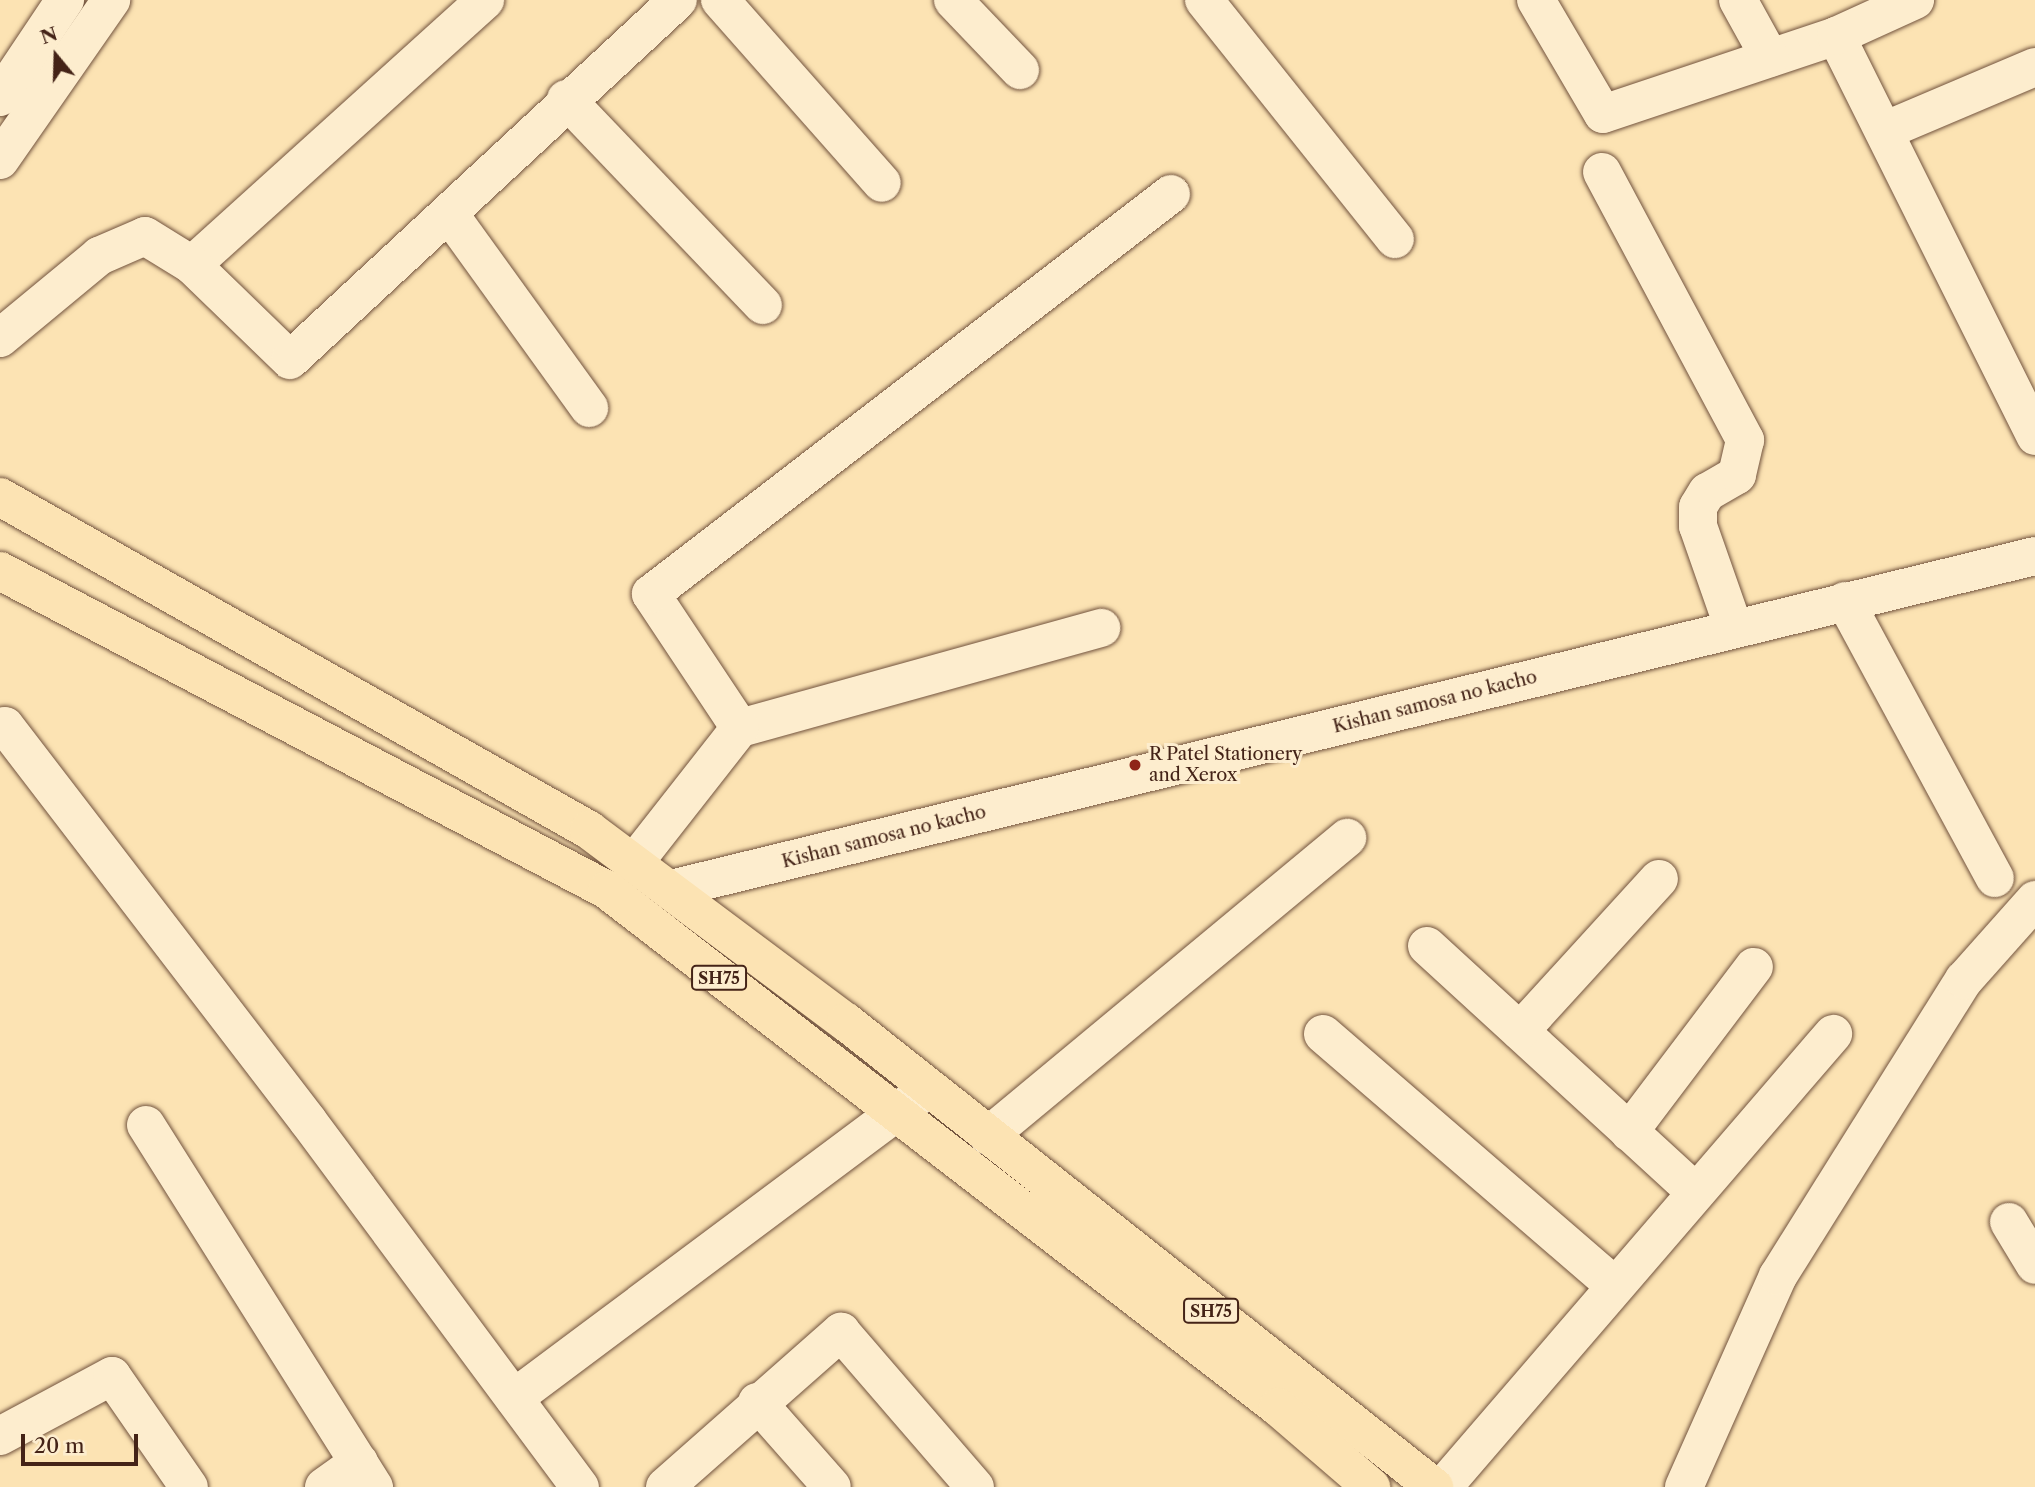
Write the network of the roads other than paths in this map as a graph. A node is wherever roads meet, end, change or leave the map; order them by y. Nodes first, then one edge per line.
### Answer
1 (65, 0) edge
2 (111, 0) edge
3 (485, 0) edge
4 (677, 0) edge
5 (720, 0) edge
6 (953, 0) edge
7 (1204, 0) edge
8 (1536, 0) edge
9 (1738, 0) edge
10 (1915, 0) edge
11 (1836, 36) junction
12 (1770, 58) junction
13 (2035, 67) edge
14 (1020, 70) dead end
15 (0, 97) edge
16 (566, 100) junction
17 (1884, 131) junction
18 (0, 160) edge
19 (1602, 172) dead end
20 (882, 183) dead end
21 (1171, 194) dead end
22 (450, 215) junction
23 (1395, 239) dead end
24 (192, 265) junction
25 (763, 305) dead end
26 (0, 338) edge
27 (589, 408) dead end
28 (2032, 423) edge
29 (0, 498) edge
30 (2035, 556) edge
31 (0, 571) edge
32 (1845, 601) junction
33 (1101, 628) dead end
34 (1734, 629) junction
35 (0, 728) edge
36 (740, 728) junction
37 (1347, 838) dead end
38 (634, 863) junction
39 (1995, 877) dead end
40 (1659, 879) dead end
41 (671, 889) junction
42 (2035, 900) edge
43 (1427, 946) dead end
44 (1754, 967) dead end
45 (1520, 1031) junction
46 (1324, 1034) dead end
47 (1833, 1034) dead end
48 (929, 1088) junction
49 (896, 1112) junction
50 (146, 1125) dead end
51 (1629, 1132) junction
52 (988, 1136) junction
53 (1695, 1192) junction
54 (2009, 1222) dead end
55 (2035, 1265) edge
56 (1614, 1285) junction
57 (514, 1398) junction
58 (757, 1402) junction
59 (0, 1436) edge
60 (366, 1475) edge
61 (189, 1487) edge
62 (324, 1487) edge
63 (580, 1487) edge
64 (665, 1487) edge
65 (832, 1487) edge
66 (975, 1487) edge
67 (1371, 1487) edge
68 (1434, 1487) edge
69 (1443, 1487) edge
70 (1684, 1487) edge

1 - 15 street
2 - 18 street
3 - 24 street
4 - 16 street
5 - 20 street
6 - 14 street
7 - 23 street
8 - 12 street
9 - 12 street
10 - 11 street
11 - 12 street
11 - 17 street
13 - 17 street
16 - 22 street
16 - 25 street
17 - 28 street
19 - 34 street
21 - 36 street
22 - 24 street
22 - 27 street
24 - 26 street
29 - 38 main road, SH75
30 - 32 street, Kishan samosa no kacho
31 - 49 main road, SH75
32 - 34 street, Kishan samosa no kacho
32 - 39 street
33 - 36 street
34 - 41 street, Kishan samosa no kacho
35 - 57 street
36 - 38 street
37 - 52 street
38 - 41 main road, SH75
40 - 45 street
41 - 48 main road, SH75
42 - 70 street
43 - 45 street
44 - 51 street
45 - 51 street
46 - 56 street
47 - 53 street
48 - 49 street
48 - 52 main road, SH75
49 - 57 street
49 - 67 main road, SH75
50 - 60 street
51 - 53 street
52 - 68 main road, SH75
53 - 56 street
54 - 55 street
56 - 69 street
57 - 63 street
58 - 64 street
58 - 65 street
58 - 66 street
59 - 61 street
60 - 62 street

